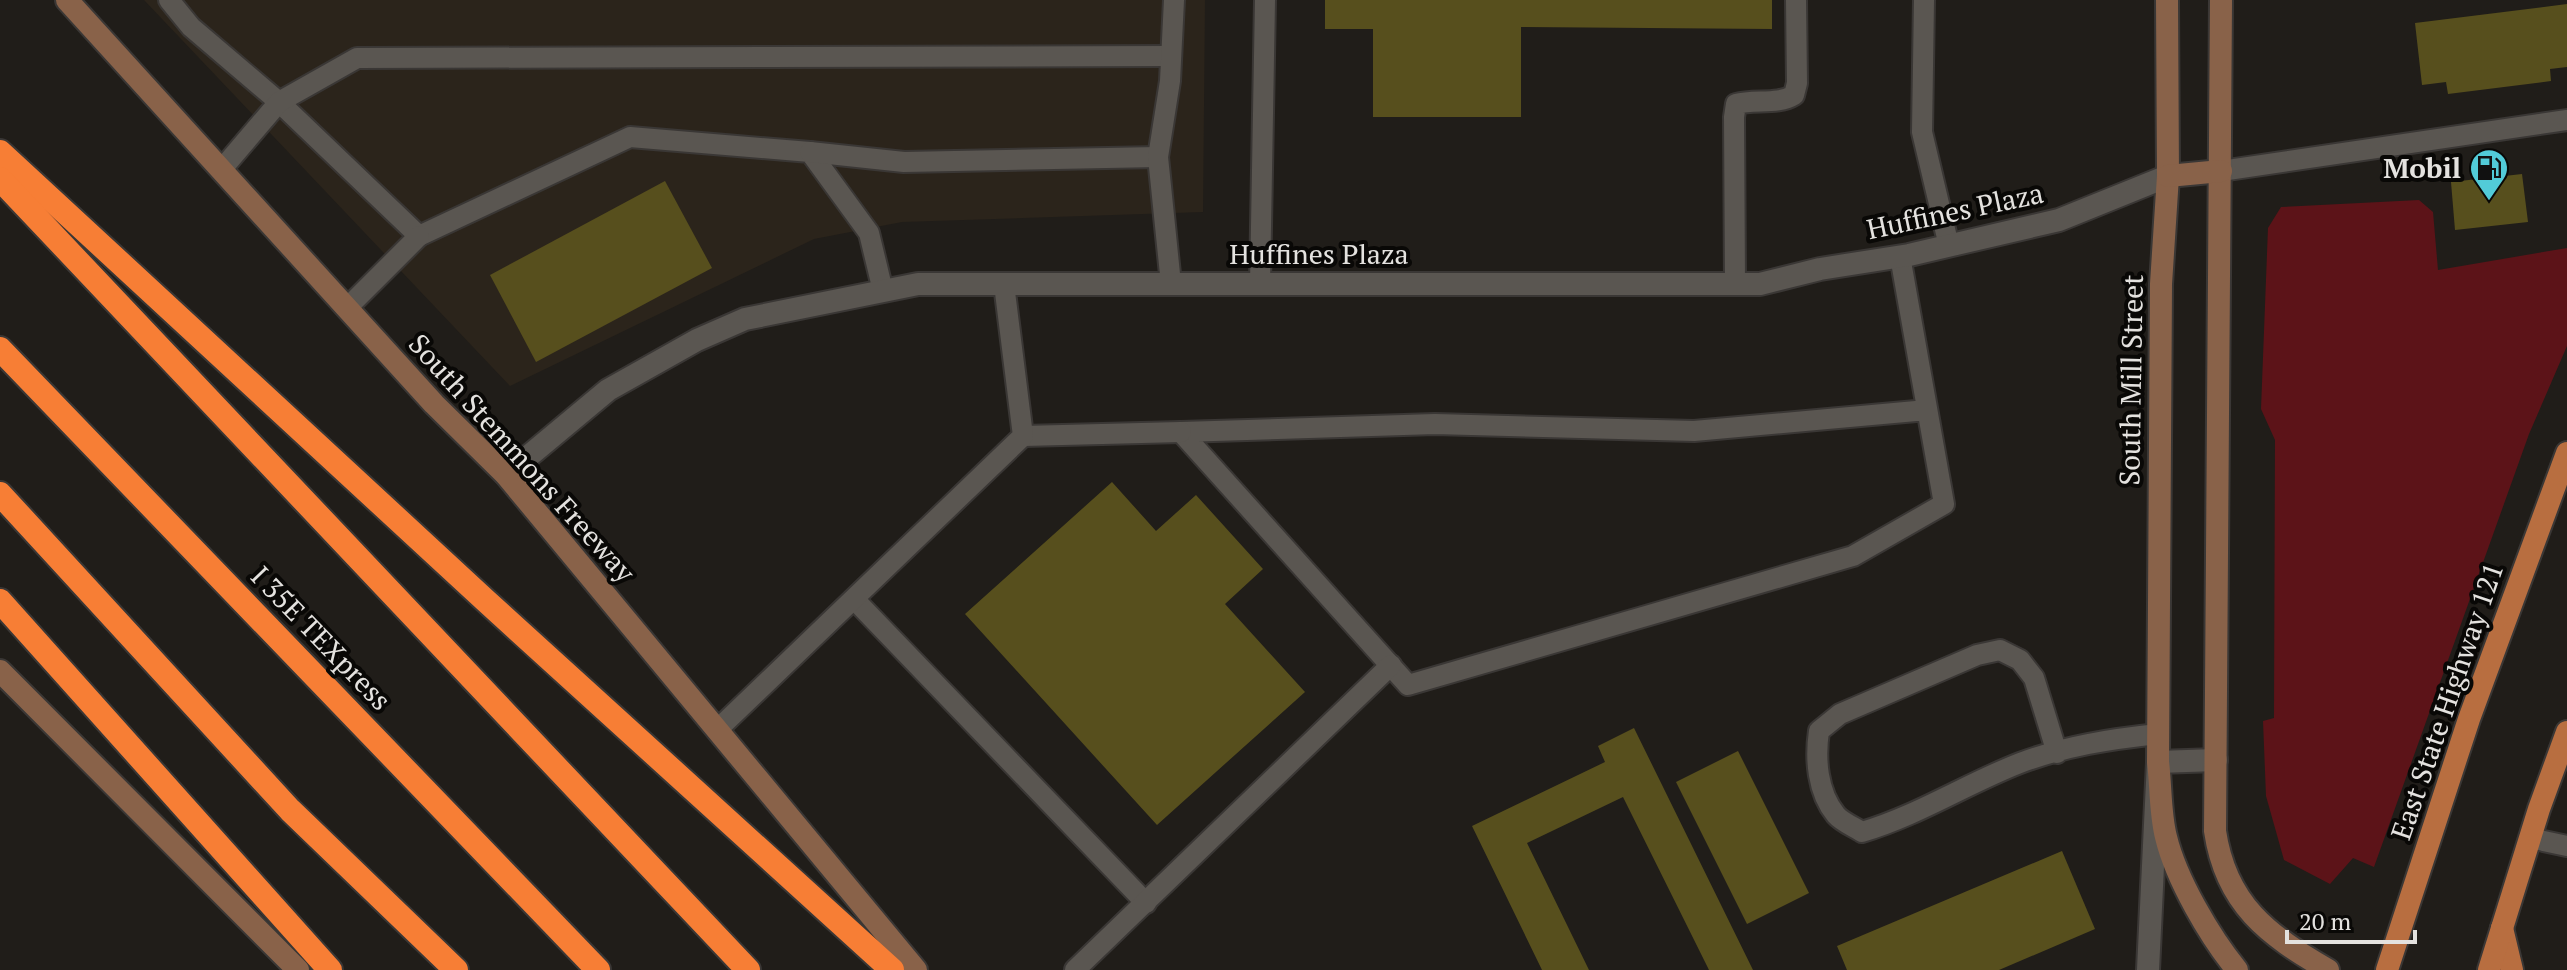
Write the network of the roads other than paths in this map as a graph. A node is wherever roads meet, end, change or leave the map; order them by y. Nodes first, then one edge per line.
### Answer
1 (67, 0) edge
2 (169, 0) edge
3 (1174, 0) edge
4 (1265, 0) edge
5 (1796, 0) edge
6 (1924, 0) edge
7 (2167, 0) edge
8 (2221, 0) edge
9 (1171, 56) junction
10 (279, 102) junction
11 (2567, 120) edge
12 (0, 152) edge
13 (810, 152) junction
14 (1158, 157) junction
15 (222, 169) junction
16 (2221, 171) junction
17 (2168, 176) junction
18 (0, 179) edge
19 (419, 236) junction
20 (1949, 246) junction
21 (1900, 256) junction
22 (1004, 284) junction
23 (1171, 284) junction
24 (1260, 284) junction
25 (1735, 284) junction
26 (883, 291) junction
27 (348, 307) junction
28 (0, 349) edge
29 (1927, 410) junction
30 (1181, 432) junction
31 (1023, 436) junction
32 (2567, 453) edge
33 (506, 475) junction
34 (0, 494) edge
35 (854, 599) junction
36 (0, 601) edge
37 (283, 641) junction
38 (1391, 665) junction
39 (0, 671) edge
40 (717, 730) junction
41 (2567, 732) edge
42 (2158, 734) junction
43 (2057, 753) junction
44 (2216, 760) junction
45 (2158, 762) junction
46 (2530, 838) junction
47 (2567, 846) edge
48 (1146, 903) junction
49 (2502, 928) junction
50 (298, 970) edge
51 (330, 970) edge
52 (456, 970) edge
53 (587, 970) edge
54 (598, 970) edge
55 (748, 970) edge
56 (892, 970) edge
57 (916, 970) edge
58 (1075, 970) edge
59 (2148, 970) edge
60 (2237, 970) edge
61 (2328, 970) edge
62 (2387, 970) edge
63 (2489, 970) edge
64 (2512, 970) edge

1 - 15 main road, South Stemmons Freeway
2 - 10 lane
3 - 9 lane
4 - 24 lane
5 - 25 lane
6 - 20 lane
7 - 17 main road, South Mill Street
8 - 16 main road
9 - 10 lane
9 - 14 lane
10 - 15 lane
10 - 19 lane
11 - 16 lane
12 - 56 highway
13 - 14 lane
13 - 19 lane
13 - 26 lane
14 - 23 lane
15 - 27 main road, South Stemmons Freeway
16 - 17 main road
16 - 44 main road
17 - 20 street, Huffines Plaza
17 - 42 main road, South Mill Street
18 - 55 highway
19 - 27 lane
20 - 21 street, Huffines Plaza
21 - 25 street, Huffines Plaza
21 - 29 lane
22 - 23 street, Huffines Plaza
22 - 26 street, Huffines Plaza
22 - 31 lane
23 - 24 street, Huffines Plaza
24 - 25 street, Huffines Plaza
26 - 33 street, Huffines Plaza
27 - 33 main road, South Stemmons Freeway
28 - 37 highway, I 35E TEXpress
29 - 30 lane
29 - 38 lane
30 - 31 lane
30 - 38 lane
31 - 35 lane
32 - 62 main road, East State Highway 121
33 - 40 main road, South Stemmons Freeway
34 - 52 highway
35 - 40 lane
35 - 48 lane
36 - 51 highway
37 - 53 highway
37 - 54 highway, I 35E TEXpress
38 - 48 lane
39 - 50 main road
40 - 57 main road, South Stemmons Freeway
41 - 46 main road
42 - 43 lane
42 - 45 main road, South Mill Street
43 - 43 lane
44 - 45 street
44 - 61 main road
45 - 59 street, South Mill Street
45 - 60 main road, South Mill Street
46 - 47 lane
46 - 49 main road
48 - 58 lane
49 - 63 main road
49 - 64 main road

